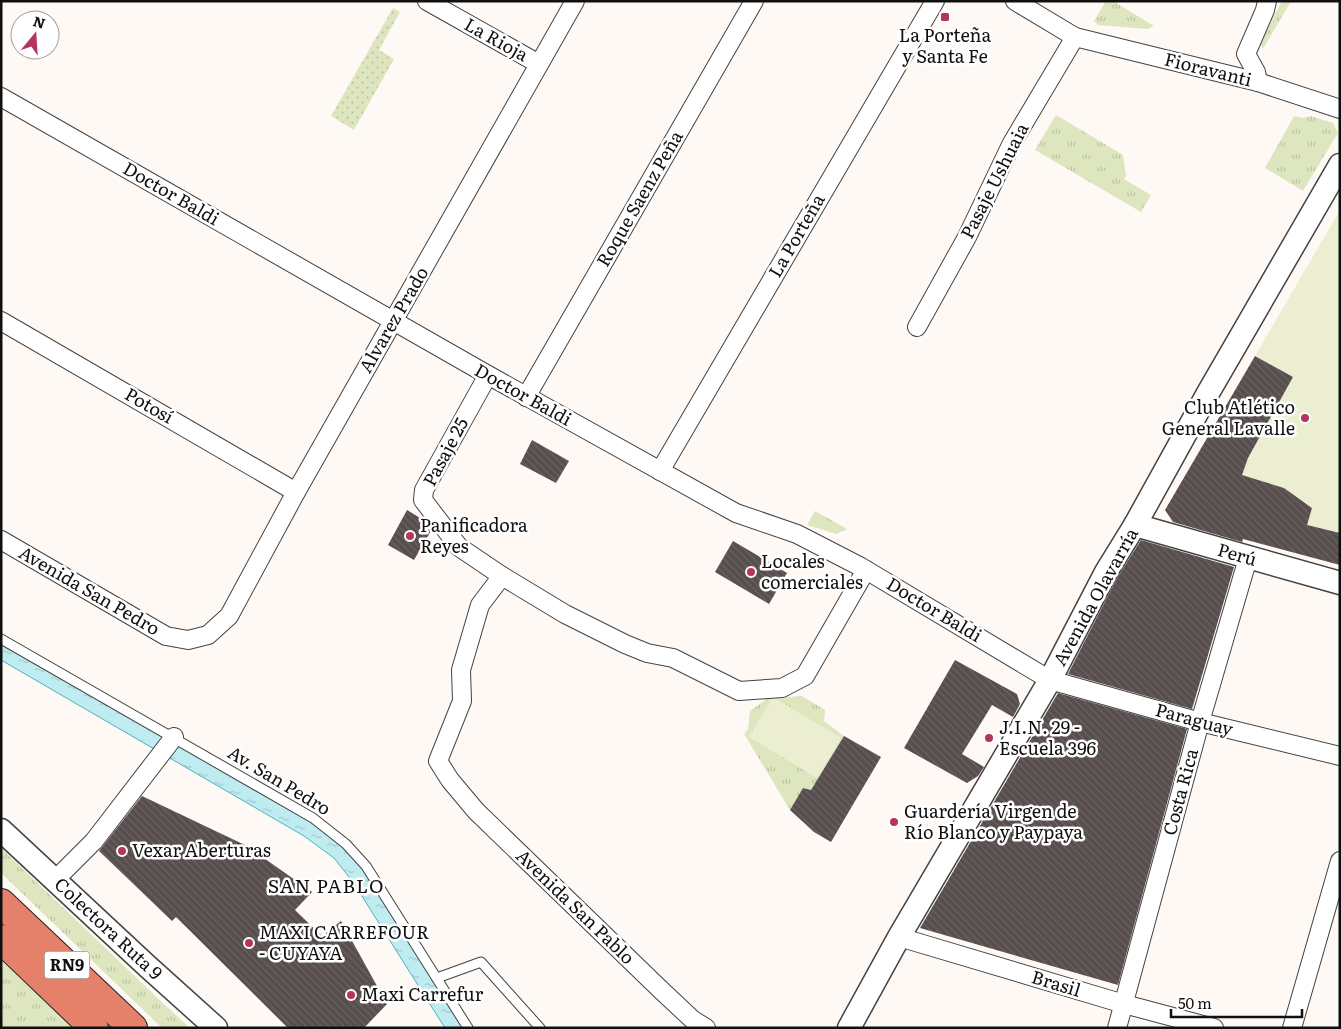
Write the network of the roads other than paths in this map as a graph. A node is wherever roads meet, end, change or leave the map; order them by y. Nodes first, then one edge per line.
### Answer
1 (427, 1) edge
2 (575, 1) edge
3 (754, 1) edge
4 (935, 1) edge
5 (1015, 1) edge
6 (1267, 1) edge
7 (1075, 36) junction
8 (539, 64) junction
9 (1258, 82) junction
10 (1, 97) edge
11 (1340, 109) edge
12 (1340, 165) edge
13 (1, 321) edge
14 (393, 322) junction
15 (916, 327) dead end
16 (488, 375) junction
17 (526, 397) junction
18 (660, 471) junction
19 (296, 492) junction
20 (1136, 525) junction
21 (1, 540) edge
22 (1248, 558) junction
23 (866, 570) junction
24 (502, 576) junction
25 (1340, 583) edge
26 (208, 635) joint
27 (1, 639) edge
28 (1050, 680) junction
29 (1200, 722) junction
30 (173, 738) junction
31 (1340, 756) edge
32 (1, 830) edge
33 (1340, 861) edge
34 (55, 880) junction
35 (1, 903) edge
36 (900, 937) junction
37 (1, 939) edge
38 (437, 978) junction
39 (1124, 1004) junction
40 (94, 1028) edge
41 (133, 1028) edge
42 (216, 1028) edge
43 (468, 1028) edge
44 (540, 1028) edge
45 (706, 1028) edge
46 (849, 1028) edge
47 (1117, 1028) edge
48 (1214, 1028) edge
49 (1292, 1028) edge

1 - 8 street, La Rioja
2 - 8 street, Alvarez Prado
3 - 17 street, Roque Saenz Peña
4 - 18 street, La Porteña
5 - 7 street, Fioravanti
6 - 9 street
7 - 9 street, Fioravanti
7 - 15 street, Pasaje Ushuaia
8 - 14 street, Alvarez Prado
9 - 11 street, Fioravanti
10 - 14 street, Doctor Baldi
12 - 20 street, Avenida Olavarría
13 - 19 street, Potosí
14 - 16 street, Doctor Baldi
14 - 19 street, Alvarez Prado
16 - 17 street, Doctor Baldi
16 - 24 street, Pasaje 25
17 - 18 street, Doctor Baldi
18 - 23 street, Doctor Baldi
19 - 26 street, Alvarez Prado
20 - 22 street, Perú
20 - 28 street, Avenida Olavarría
21 - 26 street, Avenida San Pedro
22 - 25 street, Perú
22 - 29 street, Costa Rica
23 - 24 street
23 - 28 street, Doctor Baldi
24 - 45 street, Avenida San Pablo
27 - 30 lane, Av. San Pedro
28 - 29 street, Paraguay
28 - 36 street, Avenida Olavarría
29 - 31 street, Paraguay
29 - 39 street, Costa Rica
30 - 34 street
30 - 38 lane, Av. San Pedro
32 - 34 street, Colectora Ruta 9
33 - 49 street
34 - 42 street, Colectora Ruta 9
35 - 41 highway, RN9
36 - 39 street, Brasil
36 - 46 street, Avenida Olavarría
37 - 40 highway, RN9
38 - 43 lane, Av. San Pedro
38 - 44 lane
39 - 47 street, Costa Rica
39 - 48 street, Brasil

